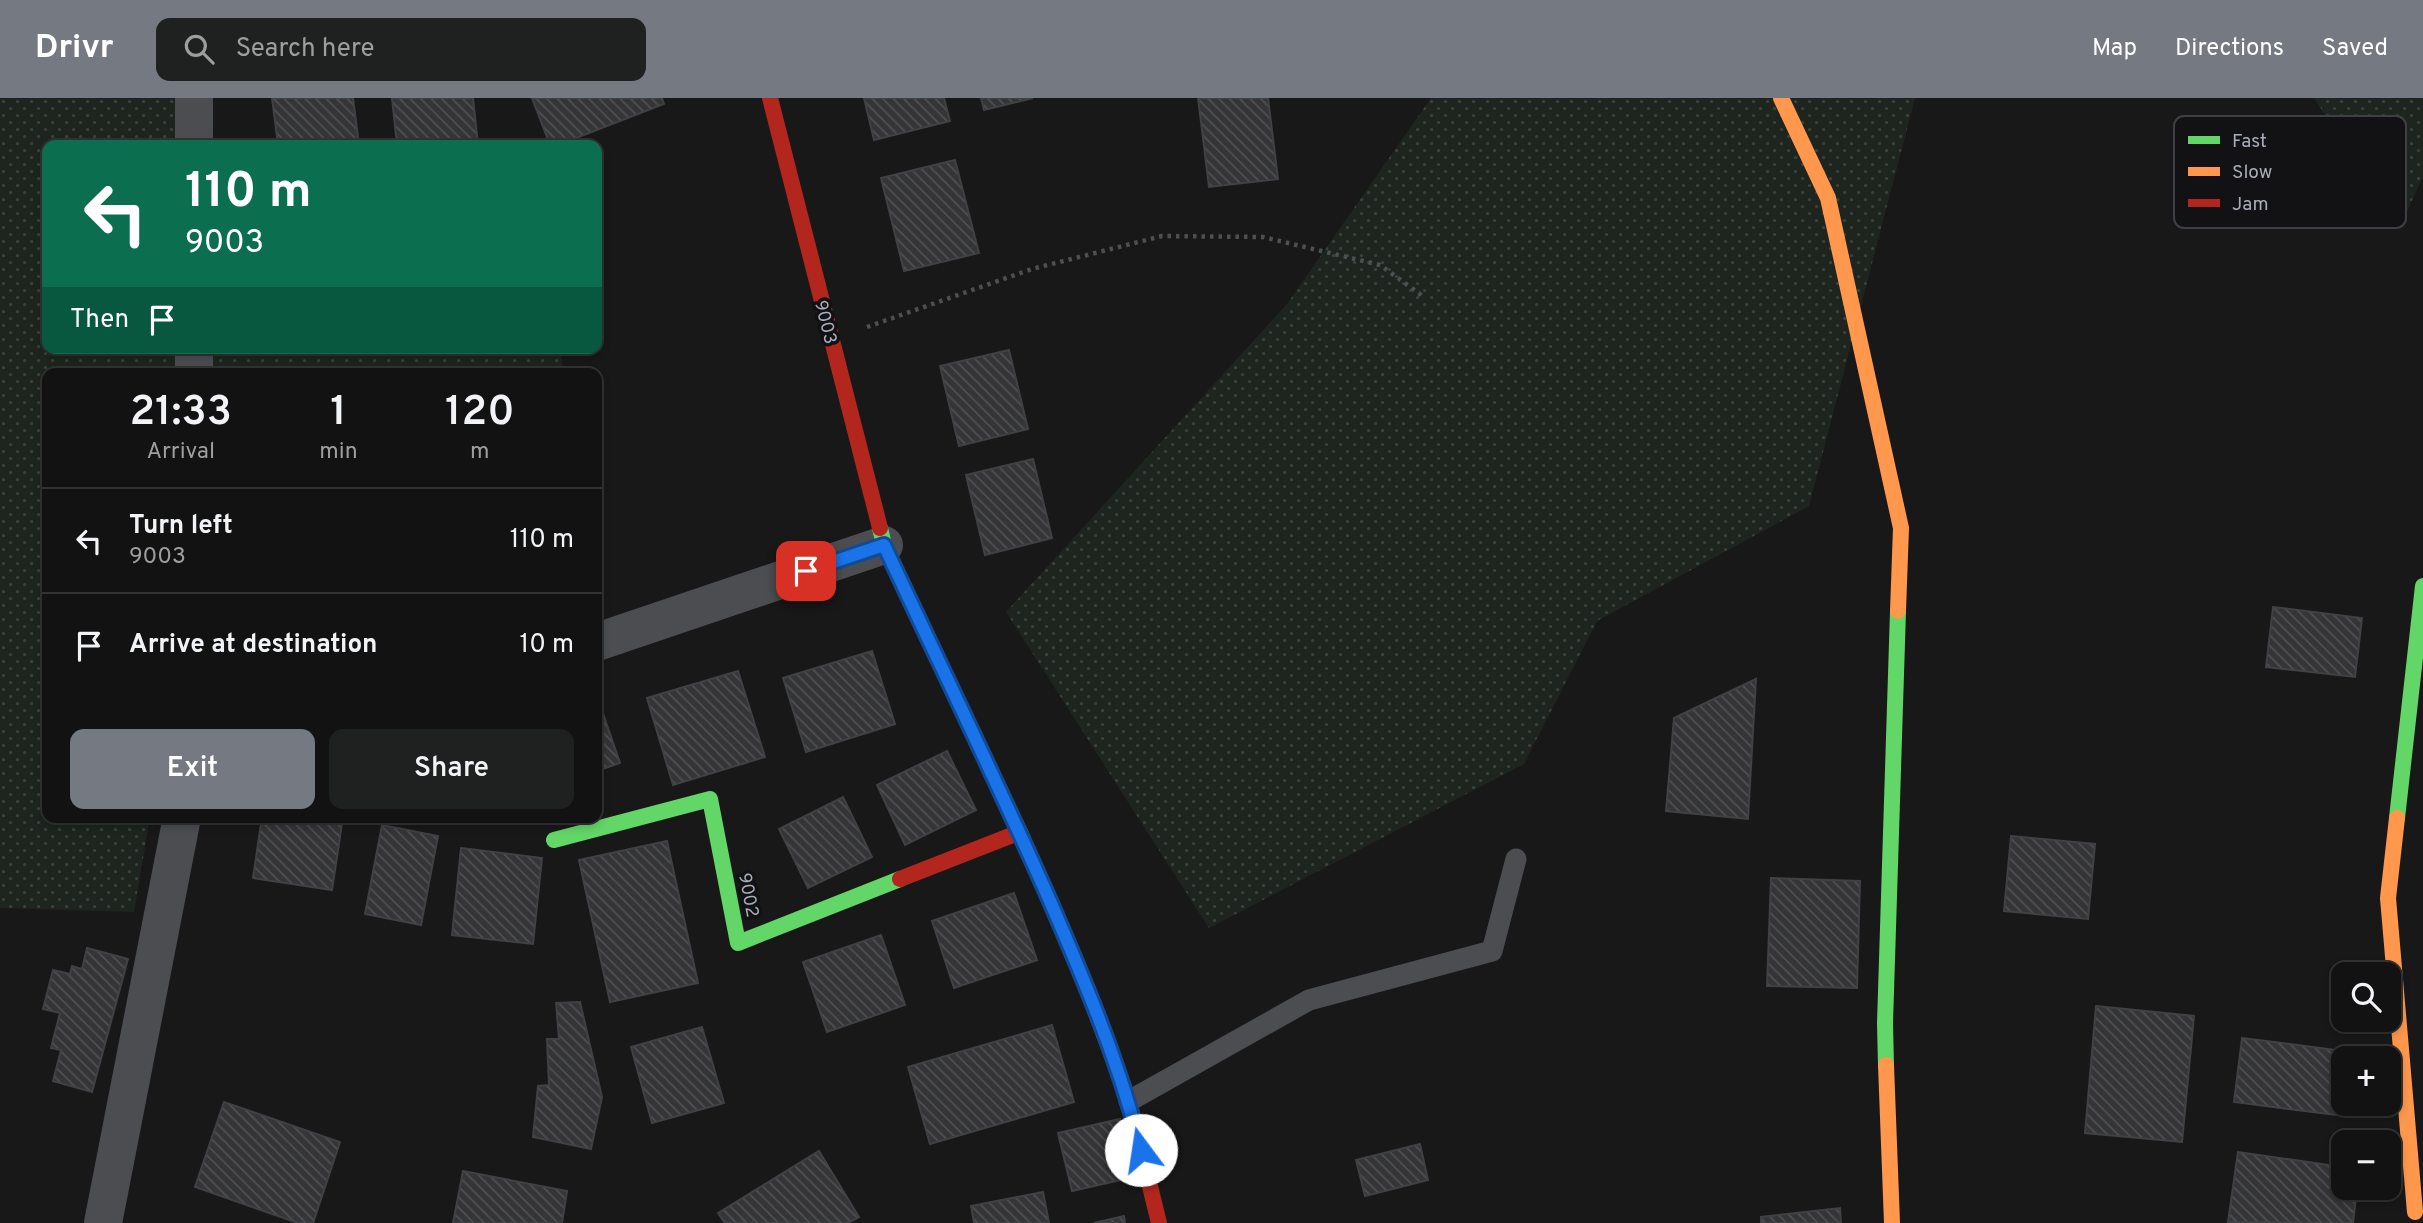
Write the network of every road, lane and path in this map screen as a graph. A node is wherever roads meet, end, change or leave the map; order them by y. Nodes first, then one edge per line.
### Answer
1 (194, 98) edge
2 (770, 98) edge
3 (1781, 98) edge
4 (194, 140) edge
5 (1423, 297) dead end
6 (830, 340) junction
7 (884, 545) junction
8 (2423, 586) edge
9 (602, 640) edge
10 (181, 823) edge
11 (1020, 832) junction
12 (554, 840) dead end
13 (1516, 859) dead end
14 (1129, 1101) junction
15 (2415, 1212) dead end
16 (103, 1223) edge
17 (1159, 1223) edge
18 (1892, 1223) edge

1 - 4 street
2 - 6 street, 9003
3 - 18 street
5 - 6 path
6 - 7 street, 9003
7 - 9 street
7 - 11 street, 9003
8 - 15 street
10 - 16 street
11 - 12 street, 9002
11 - 14 street, 9003
13 - 14 lane
14 - 17 street, 9003

